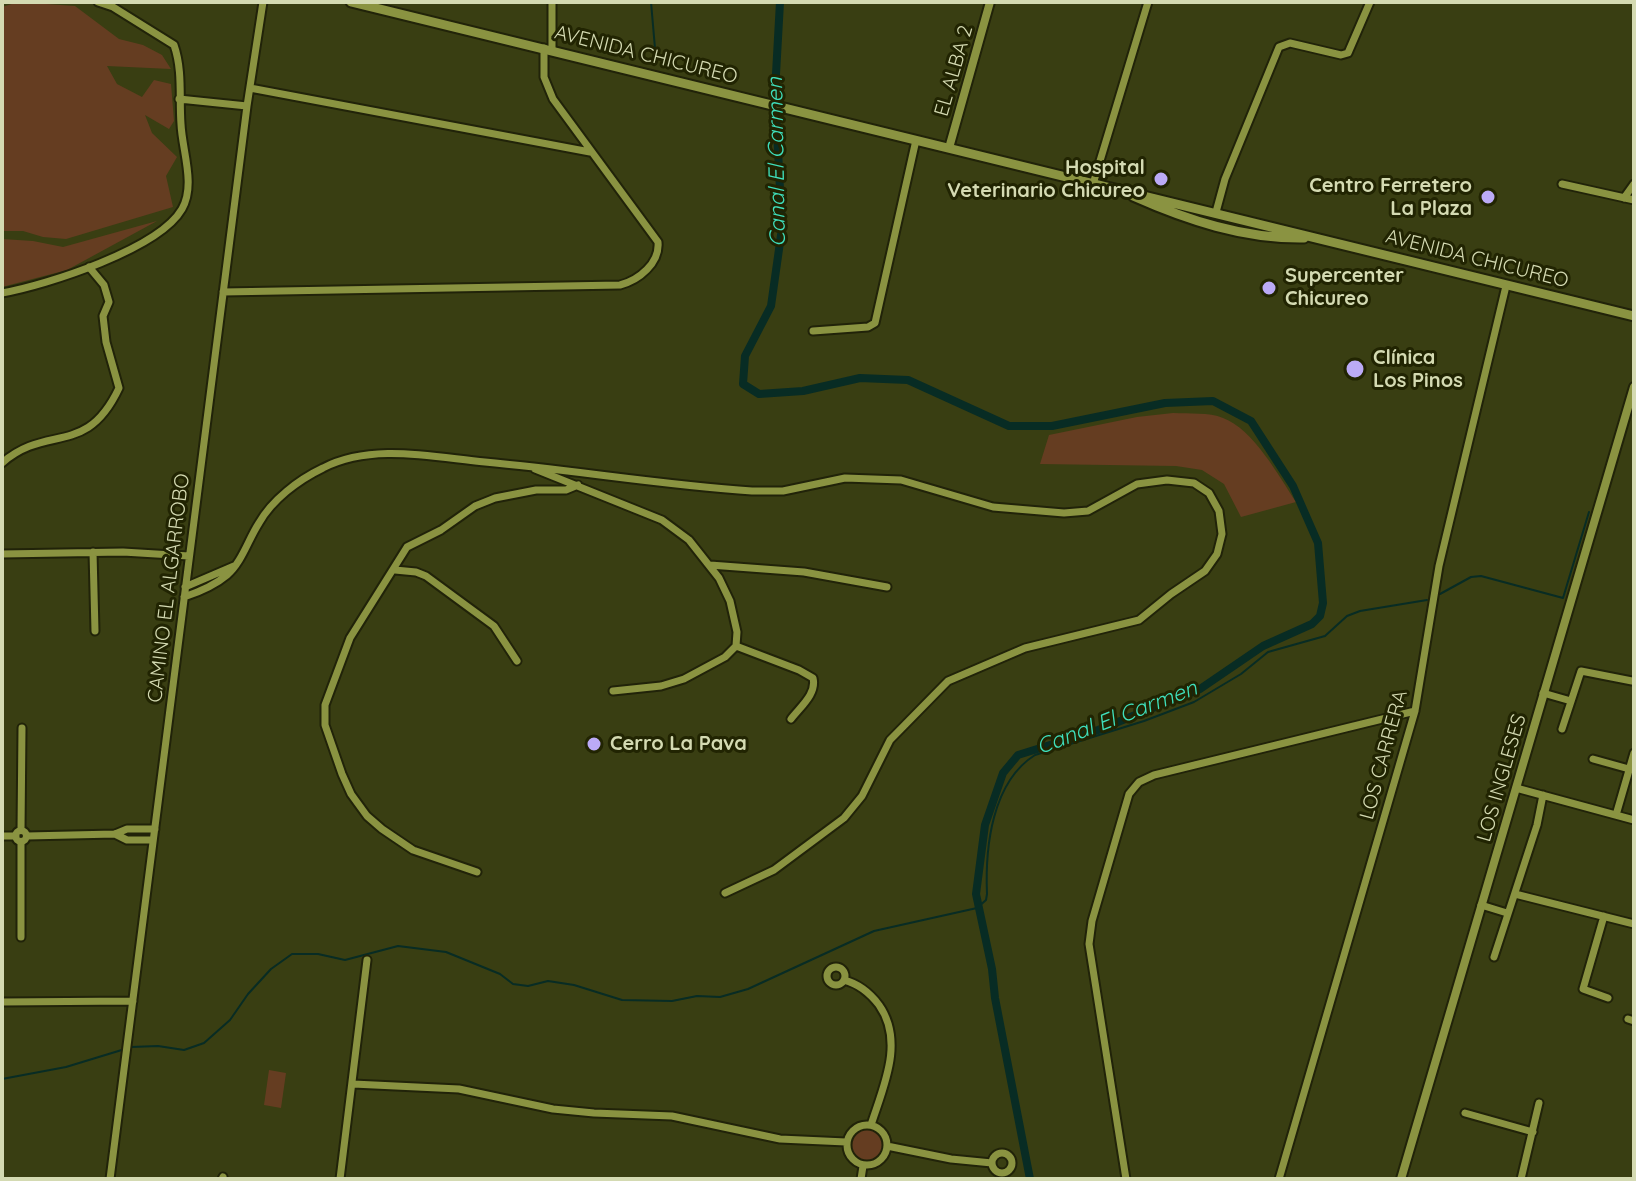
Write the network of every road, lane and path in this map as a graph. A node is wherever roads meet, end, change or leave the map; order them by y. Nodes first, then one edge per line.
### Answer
1 (98, 2) edge
2 (263, 2) edge
3 (351, 2) edge
4 (552, 2) edge
5 (990, 2) edge
6 (1148, 2) edge
7 (1370, 2) edge
8 (548, 49) junction
9 (250, 88) junction
10 (179, 99) junction
11 (247, 106) junction
12 (916, 140) junction
13 (949, 148) junction
14 (590, 152) junction
15 (1093, 184) junction
16 (1562, 184) dead end
17 (1634, 184) edge
18 (1119, 190) junction
19 (1624, 198) junction
20 (1634, 200) edge
21 (1216, 212) junction
22 (1311, 238) junction
23 (89, 267) junction
24 (1506, 286) junction
25 (223, 292) junction
26 (2, 293) edge
27 (1634, 316) edge
28 (813, 331) dead end
29 (1634, 387) edge
30 (2, 463) edge
31 (526, 465) junction
32 (578, 485) junction
33 (93, 552) junction
34 (2, 554) edge
35 (189, 556) junction
36 (236, 565) junction
37 (710, 565) junction
38 (395, 570) junction
39 (185, 587) junction
40 (887, 587) dead end
41 (184, 597) junction
42 (95, 631) dead end
43 (736, 646) junction
44 (517, 661) dead end
45 (1632, 681) dead end
46 (613, 691) dead end
47 (1543, 693) junction
48 (1571, 701) junction
49 (1415, 711) junction
50 (791, 719) dead end
51 (22, 728) dead end
52 (1562, 729) dead end
53 (1634, 753) edge
54 (1593, 759) dead end
55 (1629, 769) junction
56 (1516, 788) junction
57 (1543, 795) junction
58 (1616, 815) junction
59 (1634, 820) edge
60 (155, 829) junction
61 (115, 834) junction
62 (2, 836) edge
63 (21, 836) junction
64 (153, 840) junction
65 (477, 872) dead end
66 (725, 893) dead end
67 (1515, 894) junction
68 (1481, 905) junction
69 (1507, 913) junction
70 (1604, 916) junction
71 (1634, 924) edge
72 (21, 937) dead end
73 (1494, 957) dead end
74 (367, 960) dead end
75 (844, 980) dead end
76 (1608, 998) dead end
77 (133, 1001) junction
78 (2, 1002) edge
79 (353, 1084) junction
80 (1539, 1103) dead end
81 (1465, 1113) dead end
82 (871, 1125) junction
83 (1533, 1132) junction
84 (846, 1142) junction
85 (887, 1146) junction
86 (992, 1163) dead end
87 (863, 1166) junction
88 (110, 1179) edge
89 (340, 1179) edge
90 (861, 1179) edge
91 (1126, 1179) edge
92 (1279, 1179) edge
93 (1401, 1179) edge
94 (1521, 1179) edge

1 - 10 street
2 - 9 street, CAMINO EL ALGARROBO
3 - 8 main road, AVENIDA CHICUREO
4 - 8 street
5 - 13 street, EL ALBA 2
6 - 15 street
7 - 21 street
8 - 12 main road, AVENIDA CHICUREO
8 - 14 street
9 - 11 street, CAMINO EL ALGARROBO
9 - 14 street
10 - 11 street
10 - 23 street
11 - 25 street, CAMINO EL ALGARROBO
12 - 13 main road, AVENIDA CHICUREO
12 - 28 street
13 - 15 main road, AVENIDA CHICUREO
14 - 25 street
15 - 18 main road, AVENIDA CHICUREO
16 - 19 street
17 - 19 street
18 - 21 main road, AVENIDA CHICUREO
18 - 22 main road, AVENIDA CHICUREO
19 - 20 street
21 - 22 main road, AVENIDA CHICUREO
22 - 24 main road, AVENIDA CHICUREO
23 - 26 street
23 - 30 street
24 - 27 main road, AVENIDA CHICUREO
24 - 49 street, LOS CARRERA
25 - 35 street, CAMINO EL ALGARROBO
29 - 47 street, LOS INGLESES
31 - 32 street
31 - 36 street
31 - 66 street
32 - 37 street
32 - 38 street
33 - 34 street
33 - 35 street
33 - 42 street
35 - 39 street, CAMINO EL ALGARROBO
36 - 39 street
36 - 41 street
37 - 40 street
37 - 43 street
38 - 44 street
38 - 65 street
39 - 41 street, CAMINO EL ALGARROBO
41 - 60 street, CAMINO EL ALGARROBO
43 - 46 street
43 - 50 street
45 - 48 street
47 - 48 street
47 - 56 street, LOS INGLESES
48 - 52 street
49 - 91 street
49 - 92 street, LOS CARRERA
51 - 63 street
53 - 55 street
54 - 55 street
55 - 58 street
56 - 57 street
56 - 68 street, LOS INGLESES
57 - 58 street
57 - 67 street
58 - 59 street
60 - 61 street
60 - 64 street, CAMINO EL ALGARROBO
61 - 63 street
61 - 64 street
62 - 63 street
63 - 72 street
64 - 77 street, CAMINO EL ALGARROBO
67 - 69 street
67 - 70 street
68 - 69 street
68 - 93 street, LOS INGLESES
69 - 73 street
70 - 71 street
70 - 76 street
74 - 79 street
75 - 82 street
77 - 78 street
77 - 88 street, CAMINO EL ALGARROBO
79 - 84 street
79 - 89 street
80 - 83 street
81 - 83 street
82 - 84 street
82 - 85 street
83 - 94 street
84 - 87 street
85 - 86 street
85 - 87 street
87 - 90 street

